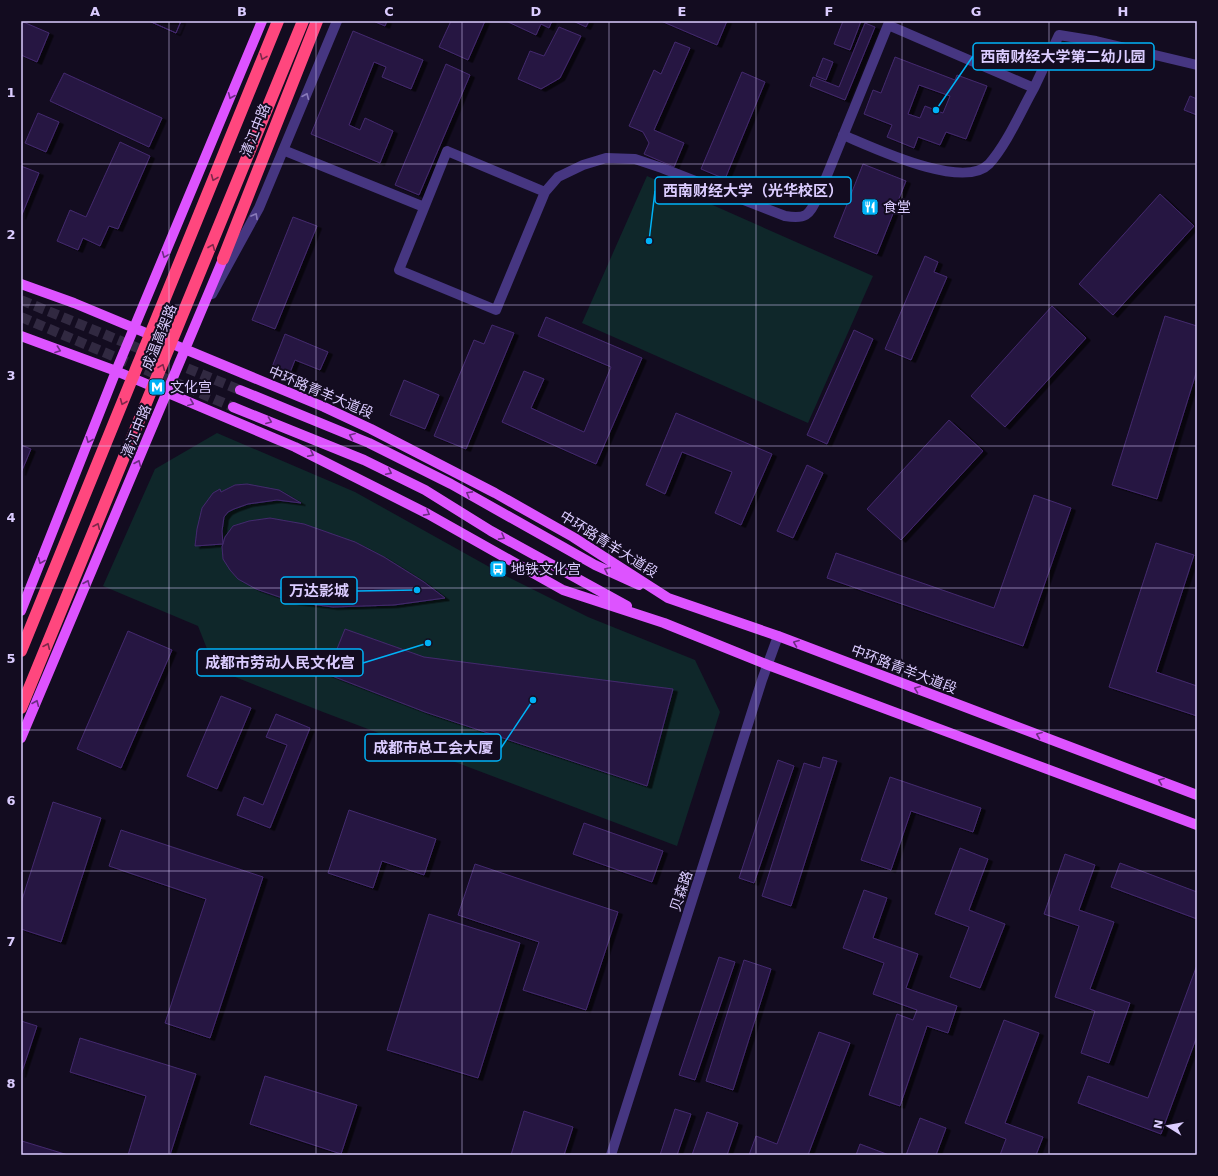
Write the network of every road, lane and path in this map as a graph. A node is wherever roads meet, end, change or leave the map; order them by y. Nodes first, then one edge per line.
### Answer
1 (262, 21) edge
2 (278, 21) edge
3 (303, 21) edge
4 (316, 21) edge
5 (337, 21) edge
6 (1197, 65) edge
7 (1034, 88) junction
8 (843, 136) junction
9 (283, 150) junction
10 (545, 192) junction
11 (424, 207) junction
12 (223, 259) junction
13 (21, 284) edge
14 (196, 324) junction
15 (134, 329) junction
16 (21, 336) edge
17 (185, 350) junction
18 (116, 371) junction
19 (240, 390) tunnel mouth
20 (167, 393) junction
21 (233, 407) tunnel mouth
22 (668, 598) junction
23 (40, 605) junction
24 (21, 611) edge
25 (664, 623) junction
26 (778, 636) junction
27 (21, 637) edge
28 (21, 651) edge
29 (768, 665) junction
30 (21, 708) edge
31 (21, 738) edge
32 (1197, 795) edge
33 (1197, 825) edge
34 (611, 1155) edge

1 -> 15 main road
2 -> 23 highway, 成温高架路, bridge
30 -> 3 highway, 成温高架路, bridge
4 - 12 highway
4 - 12 main road, 清江中路
9 -> 5 street
6 - 7 street
7 - 8 street
7 - 8 street
8 - 10 street
9 - 11 street
14 -> 9 street
10 - 11 street
10 - 11 street
12 - 14 main road, 清江中路
13 - 15 main road, 中环路青羊大道段
14 - 17 main road, 清江中路
15 - 17 main road, 中环路青羊大道段
15 - 18 main road
16 -> 18 main road
17 - 20 main road, 清江中路
17 - 22 main road, 中环路青羊大道段
18 - 20 main road
18 -> 24 main road
22 -> 19 main road
20 -> 25 main road
31 -> 20 main road, 清江中路
21 -> 25 main road
22 - 26 main road, 中环路青羊大道段
23 - 27 highway, bridge
23 - 28 highway, 成温高架路, bridge
25 - 29 main road
26 - 29 street, 贝森路
32 -> 26 main road, 中环路青羊大道段
29 - 33 main road
29 - 34 street, 贝森路

